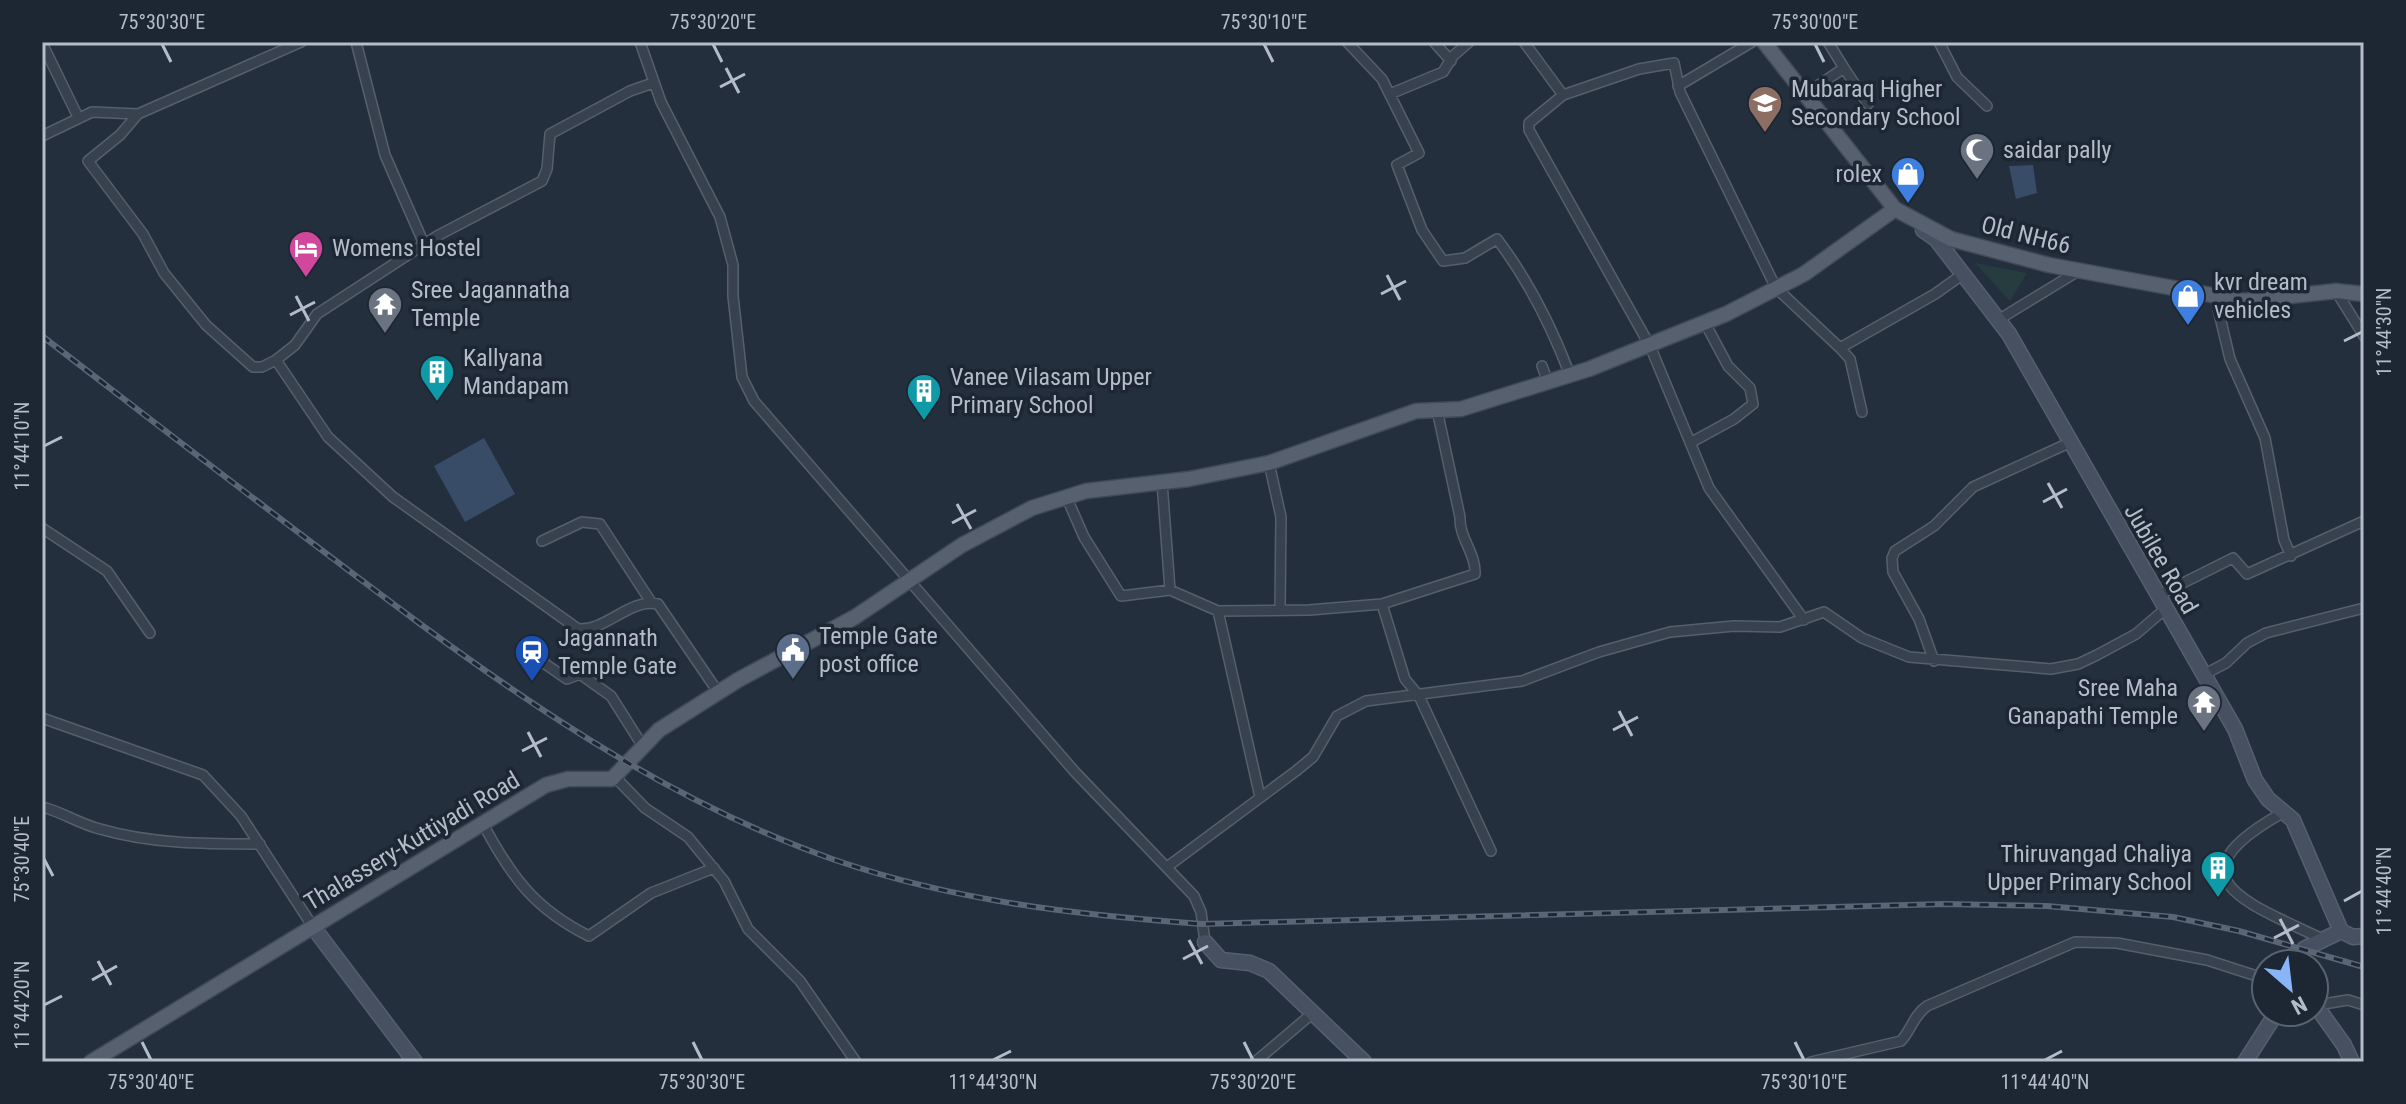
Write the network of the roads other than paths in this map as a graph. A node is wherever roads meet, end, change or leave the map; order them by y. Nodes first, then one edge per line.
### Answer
1 (301, 42) edge
2 (356, 42) edge
3 (640, 42) edge
4 (1347, 42) edge
5 (1434, 42) edge
6 (1469, 42) edge
7 (1524, 42) edge
8 (1752, 42) edge
9 (1764, 42) edge
10 (1828, 42) edge
11 (1939, 42) edge
12 (42, 43) edge
13 (1451, 61) junction
14 (1844, 68) junction
15 (653, 83) junction
16 (1678, 86) junction
17 (1390, 94) junction
18 (1563, 95) junction
19 (1804, 95) junction
20 (1868, 104) dead end
21 (1987, 106) dead end
22 (138, 114) junction
23 (78, 117) junction
24 (42, 136) edge
25 (1895, 209) junction
26 (424, 244) junction
27 (2080, 270) junction
28 (1963, 274) junction
29 (1776, 288) junction
30 (2336, 291) junction
31 (2364, 294) edge
32 (2215, 296) junction
33 (1998, 320) junction
34 (1705, 323) junction
35 (2364, 336) edge
36 (1650, 346) junction
37 (1840, 348) junction
38 (276, 360) junction
39 (1542, 366) dead end
40 (1570, 375) junction
41 (1548, 382) junction
42 (1437, 410) junction
43 (1862, 412) dead end
44 (2071, 442) junction
45 (1690, 443) junction
46 (1269, 463) junction
47 (1162, 482) junction
48 (1066, 496) junction
49 (2364, 521) edge
50 (42, 528) edge
51 (542, 541) dead end
52 (2291, 556) junction
53 (909, 579) junction
54 (1170, 590) junction
55 (651, 602) junction
56 (2161, 603) junction
57 (1382, 604) junction
58 (1280, 608) junction
59 (2364, 608) edge
60 (1218, 611) junction
61 (1804, 620) junction
62 (150, 633) dead end
63 (538, 659) dead end
64 (1934, 661) junction
65 (2203, 675) junction
66 (718, 692) junction
67 (1419, 696) junction
68 (42, 718) edge
69 (642, 745) junction
70 (615, 777) junction
71 (1260, 797) junction
72 (42, 807) edge
73 (2284, 812) junction
74 (482, 822) junction
75 (260, 844) junction
76 (1491, 851) dead end
77 (1167, 867) junction
78 (714, 868) junction
79 (313, 927) junction
80 (2341, 931) junction
81 (2364, 936) edge
82 (2320, 938) junction
83 (1205, 942) joint
84 (2305, 948) edge
85 (2250, 974) edge
86 (2330, 1002) edge
87 (2364, 1005) edge
88 (1314, 1012) junction
89 (2267, 1028) edge
90 (2330, 1028) edge
91 (91, 1062) edge
92 (415, 1062) edge
93 (856, 1062) edge
94 (1255, 1062) edge
95 (1364, 1062) edge
96 (1811, 1062) edge
97 (2245, 1062) edge
98 (2352, 1062) edge

1 - 22 street
2 - 26 street
3 - 15 street
4 - 17 street
5 - 13 street
6 - 13 street
7 - 18 street
8 - 16 street
9 - 19 main road, Old NH66
10 - 14 street
11 - 21 street
12 - 23 street
13 - 17 street
14 - 19 street
14 - 20 street
15 - 26 street
15 - 53 street
16 - 18 street
16 - 29 street
17 - 40 street
18 - 36 street
19 - 25 main road, Old NH66
22 - 23 street
22 - 38 street
23 - 24 street
25 - 27 main road, Old NH66
25 - 28 street, Jubilee Road
25 - 29 main road
26 - 38 street
27 - 32 main road, Old NH66
27 - 33 street
28 - 33 street, Jubilee Road
28 - 37 street
29 - 34 main road
29 - 37 street
30 - 31 main road, Old NH66
30 - 32 main road, Old NH66
30 - 35 street
32 - 52 street
33 - 44 street, Jubilee Road
34 - 36 main road
34 - 45 street
36 - 40 main road
36 - 45 street
37 - 43 street
38 - 55 street
39 - 41 street
40 - 41 main road
41 - 42 main road
42 - 46 main road
42 - 57 street
44 - 56 street, Jubilee Road
44 - 64 street
45 - 61 street
46 - 47 main road
46 - 58 street
47 - 48 main road
47 - 54 street
48 - 53 main road
48 - 54 street
49 - 52 street
50 - 62 street
51 - 55 street
52 - 56 street
53 - 66 main road
53 - 77 street
54 - 60 street
55 - 66 street
56 - 64 street
56 - 65 street, Jubilee Road
57 - 58 street
57 - 67 street
58 - 60 street
59 - 65 street
60 - 71 street
61 - 64 street
61 - 67 street
63 - 69 street
65 - 73 street, Jubilee Road
66 - 69 main road
67 - 71 street
67 - 76 street
68 - 75 street
69 - 70 main road
70 - 74 main road, Thalassery-Kuttiyadi Road
70 - 78 street
71 - 77 street
72 - 75 street
73 - 80 street, Jubilee Road
73 - 82 street
74 - 78 street
74 - 79 main road, Thalassery-Kuttiyadi Road
75 - 79 street
77 - 83 street
78 - 93 street
79 - 91 main road, Thalassery-Kuttiyadi Road
79 - 92 street
80 - 81 street
80 - 82 street
82 - 84 street
83 - 88 street
85 - 96 street
86 - 87 street
88 - 94 street
88 - 95 street
89 - 97 street
90 - 98 street

